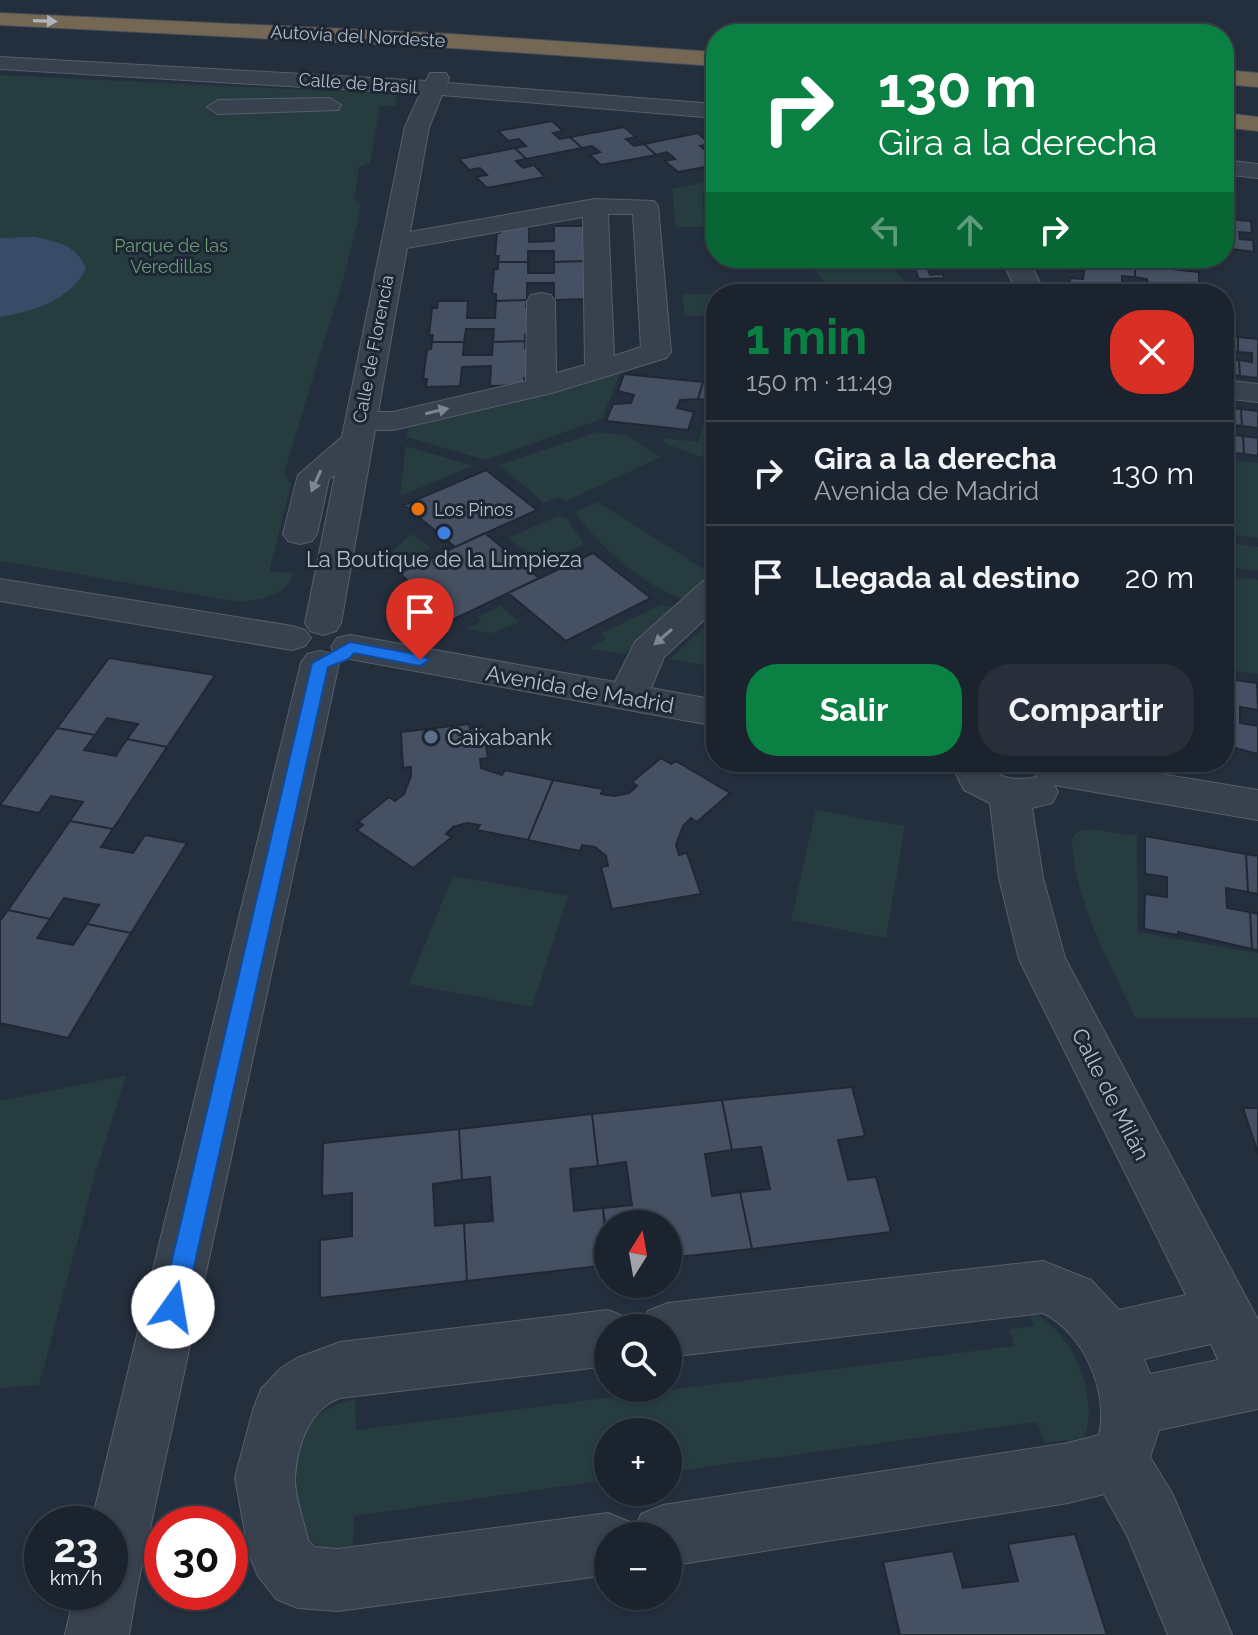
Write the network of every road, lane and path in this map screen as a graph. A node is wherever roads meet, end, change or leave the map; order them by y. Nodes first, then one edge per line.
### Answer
1 (25, 0) edge
2 (178, 7) dead end
3 (94, 13) junction
4 (0, 19) edge
5 (465, 22) junction
6 (544, 26) dead end
7 (706, 38) edge
8 (0, 55) edge
9 (706, 58) edge
10 (1234, 62) edge
11 (0, 63) edge
12 (1258, 63) edge
13 (706, 71) edge
14 (1234, 78) edge
15 (1258, 80) edge
16 (361, 83) junction
17 (436, 83) junction
18 (1234, 98) edge
19 (706, 100) edge
20 (1258, 100) edge
21 (218, 107) dead end
22 (706, 110) edge
23 (1234, 121) edge
24 (1258, 124) edge
25 (1234, 157) edge
26 (1258, 160) edge
27 (1234, 168) edge
28 (1258, 171) edge
29 (595, 207) junction
30 (394, 243) junction
31 (541, 301) dead end
32 (600, 370) junction
33 (541, 387) junction
34 (1234, 390) edge
35 (1258, 393) edge
36 (358, 432) junction
37 (300, 534) dead end
38 (0, 590) edge
39 (706, 598) edge
40 (321, 643) junction
41 (628, 697) junction
42 (706, 711) edge
43 (973, 772) edge
44 (1052, 772) edge
45 (1080, 772) edge
46 (1010, 795) junction
47 (1258, 805) edge
48 (1225, 1314) junction
49 (682, 1328) edge
50 (594, 1340) edge
51 (1107, 1340) junction
52 (1258, 1379) edge
53 (1124, 1433) junction
54 (126, 1506) edge
55 (682, 1533) edge
56 (594, 1546) edge
57 (103, 1610) edge
58 (97, 1635) edge
59 (1200, 1635) edge

1 - 3 highway, Autovía del Nordeste
2 - 5 highway, Autovía del Nordeste
4 -> 3 highway, Autovía del Nordeste
3 - 9 highway, Autovía del Nordeste
3 - 13 highway
5 - 6 highway
5 - 7 highway, Autovía del Nordeste
8 - 17 street, Calle de Brasil
10 - 12 highway
11 - 16 street, Calle de Brasil
14 - 15 highway
16 - 17 street, Calle de Brasil
16 - 21 street
17 - 19 street, Calle de Brasil
17 - 22 street, Calle de Brasil
17 - 30 street, Calle de Florencia
18 - 20 highway
23 - 24 highway
25 - 26 street
27 - 28 street
29 - 30 street
29 - 32 street
29 - 32 street
30 - 36 street, Calle de Florencia
31 - 33 street
32 - 33 street
36 -> 33 street
34 - 35 street
36 -> 37 street
36 - 40 street, Calle de Florencia
38 - 40 street, Avenida de Madrid
39 -> 41 street
40 - 41 street, Avenida de Madrid
40 - 54 street, Calle de Florencia
41 - 42 street, Avenida de Madrid
43 - 46 street
44 - 46 street
45 - 47 street
46 - 48 street, Calle de Milán
48 - 51 street
48 - 52 street, Calle de Milán
49 - 51 street
50 - 56 street
51 - 53 street
52 - 53 street
53 - 55 street
53 - 59 street
57 - 58 street

